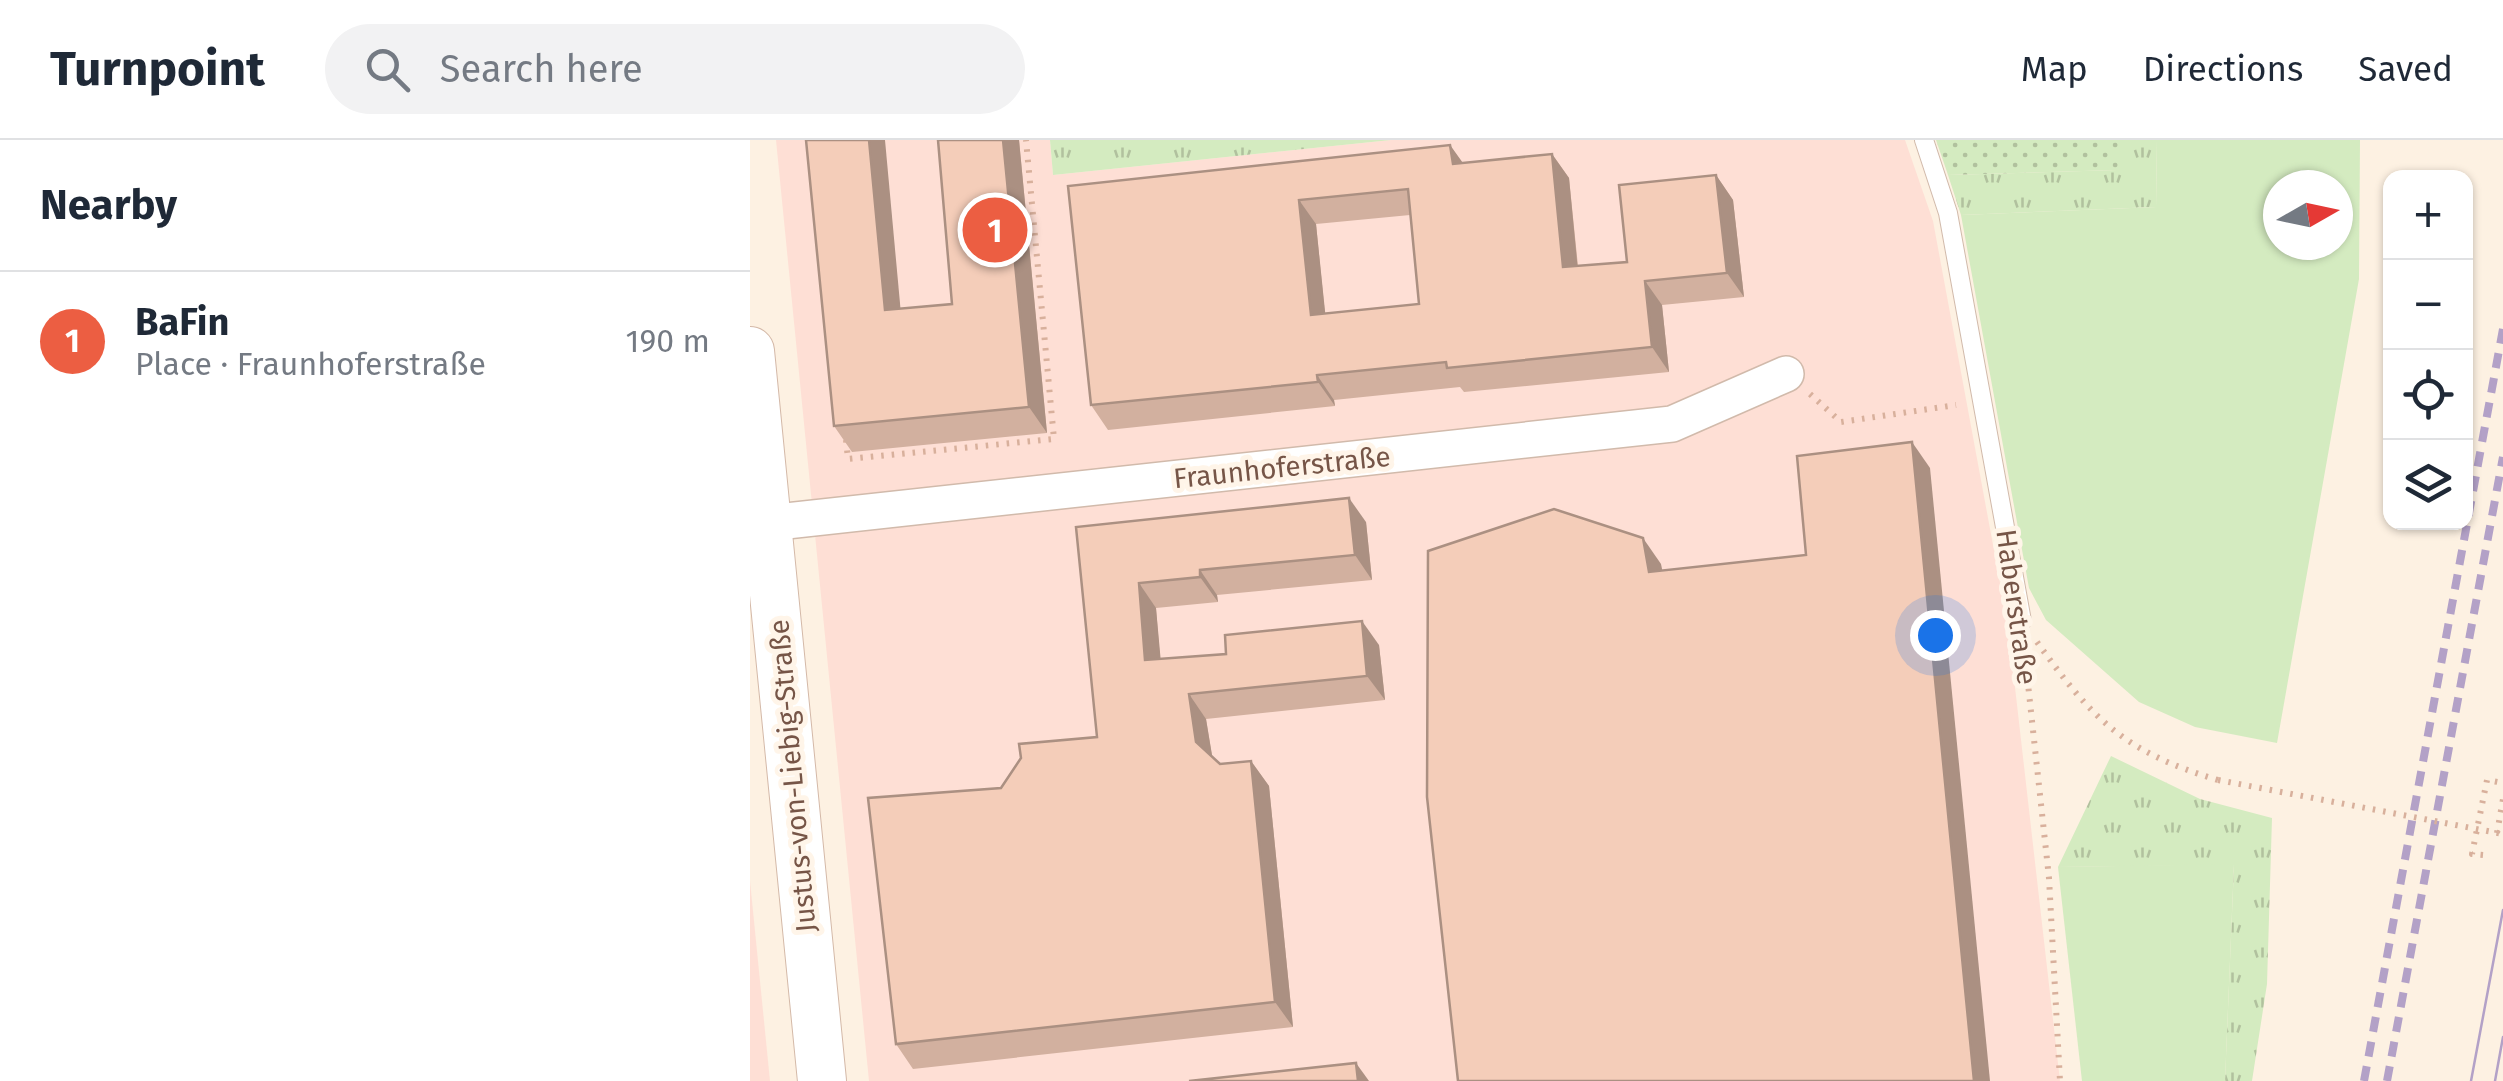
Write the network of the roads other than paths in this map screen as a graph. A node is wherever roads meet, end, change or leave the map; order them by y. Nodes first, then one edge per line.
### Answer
1 (1924, 140) edge
2 (750, 351) edge
3 (1786, 374) road end
4 (768, 522) junction
5 (2022, 621) road end
6 (822, 1081) edge

1 - 5 lane, Haberstraße
2 - 4 main road, Justus-von-Liebig-Straße
3 - 4 street, Fraunhoferstraße
4 - 6 main road, Justus-von-Liebig-Straße

